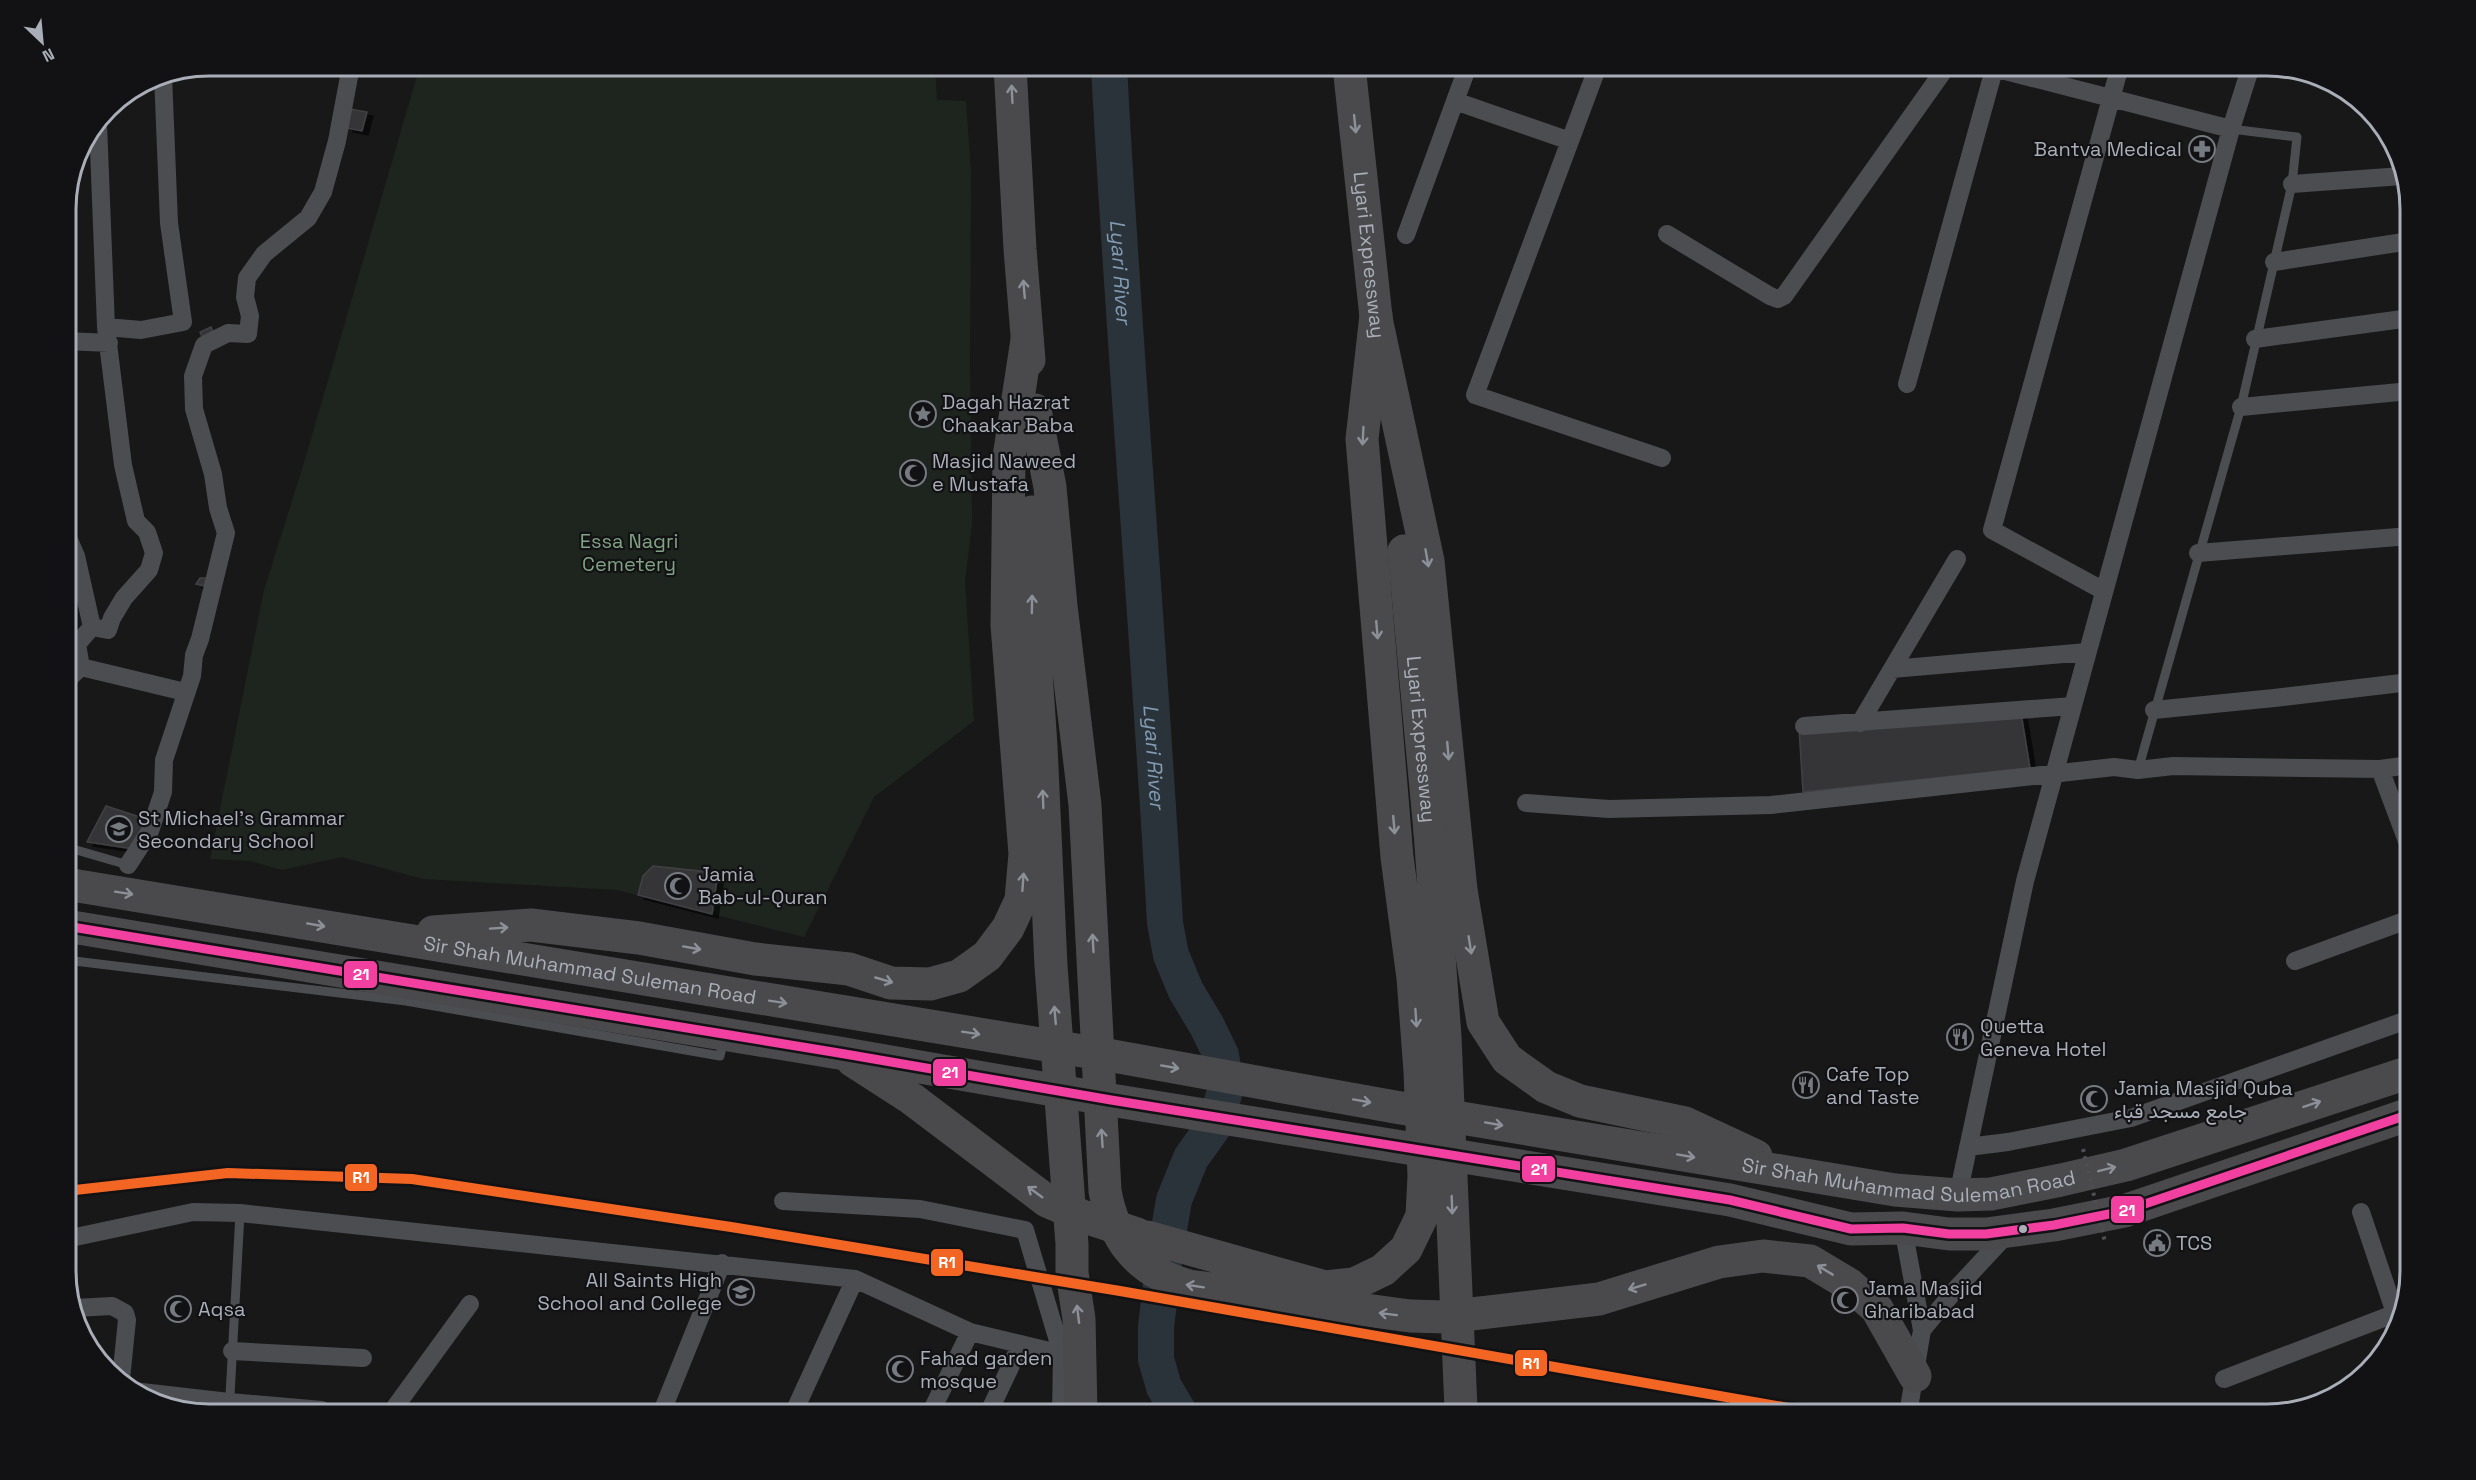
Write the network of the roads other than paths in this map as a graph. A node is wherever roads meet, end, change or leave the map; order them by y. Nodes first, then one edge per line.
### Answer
1 (349, 76) edge
2 (1011, 76) edge
3 (1350, 76) edge
4 (1464, 76) edge
5 (1594, 76) edge
6 (1940, 76) edge
7 (1990, 76) edge
8 (2027, 76) edge
9 (2118, 76) edge
10 (2248, 76) edge
11 (163, 85) edge
12 (2112, 98) junction
13 (1455, 101) junction
14 (2231, 129) junction
15 (99, 136) edge
16 (1570, 141) junction
17 (2395, 177) edge
18 (2292, 184) junction
19 (1667, 234) dead end
20 (1406, 235) dead end
21 (2399, 243) edge
22 (2274, 262) junction
23 (1376, 315) junction
24 (2399, 319) edge
25 (107, 335) junction
26 (77, 339) edge
27 (2255, 339) junction
28 (1027, 340) junction
29 (1907, 384) dead end
30 (2399, 392) edge
31 (2241, 407) junction
32 (1035, 410) junction
33 (1662, 458) dead end
34 (2399, 537) edge
35 (2198, 553) junction
36 (1957, 560) dead end
37 (77, 562) edge
38 (2104, 591) junction
39 (77, 631) edge
40 (88, 632) junction
41 (2087, 652) junction
42 (81, 667) junction
43 (1892, 669) junction
44 (77, 671) edge
45 (2399, 683) edge
46 (185, 692) junction
47 (2073, 706) junction
48 (2154, 710) junction
49 (1860, 723) junction
50 (1804, 726) dead end
51 (2400, 766) edge
52 (2380, 769) junction
53 (2138, 770) junction
54 (2054, 773) junction
55 (1526, 803) dead end
56 (2400, 821) edge
57 (77, 849) edge
58 (128, 865) joint
59 (77, 886) edge
60 (2400, 923) edge
61 (77, 929) edge
62 (378, 936) junction
63 (77, 961) edge
64 (2295, 961) dead end
65 (2400, 1023) edge
66 (726, 1034) junction
67 (839, 1053) junction
68 (2400, 1075) edge
69 (2400, 1117) edge
70 (1968, 1147) junction
71 (1793, 1173) junction
72 (1958, 1195) junction
73 (783, 1201) dead end
74 (2361, 1212) dead end
75 (240, 1213) junction
76 (1903, 1228) junction
77 (1851, 1229) junction
78 (2010, 1231) junction
79 (1949, 1234) junction
80 (77, 1237) edge
81 (1763, 1256) junction
82 (722, 1263) junction
83 (855, 1279) junction
84 (470, 1304) dead end
85 (82, 1308) edge
86 (2393, 1309) edge
87 (2390, 1319) edge
88 (1922, 1330) junction
89 (970, 1332) junction
90 (1021, 1344) junction
91 (232, 1351) junction
92 (1062, 1354) junction
93 (363, 1358) dead end
94 (122, 1371) edge
95 (1914, 1376) junction
96 (2224, 1379) dead end
97 (172, 1398) edge
98 (201, 1403) edge
99 (229, 1404) edge
100 (397, 1404) edge
101 (665, 1404) edge
102 (799, 1404) edge
103 (935, 1404) edge
104 (992, 1404) edge
105 (1062, 1404) edge
106 (1080, 1404) edge
107 (1460, 1404) edge
108 (1910, 1404) edge

1 - 46 street
28 -> 2 highway
3 -> 23 highway, Lyari Expressway
4 - 13 street
5 - 16 street
6 - 19 street
7 - 29 street
8 - 12 street
9 - 12 street
10 - 14 street
11 - 25 street
12 - 14 street
12 - 38 street
13 - 16 street
13 - 20 street
14 - 18 lane
14 - 38 street
15 - 25 street
16 - 33 street
17 - 18 street
18 - 22 lane
21 - 22 street
22 - 27 lane
23 -> 67 highway, bridge
23 -> 71 highway
23 -> 107 highway, Lyari Expressway, bridge
24 - 27 street
25 - 26 street
25 - 40 street
27 - 31 lane
28 - 32 highway
62 -> 28 highway
30 - 31 street
31 - 35 lane
81 -> 32 highway, bridge
106 -> 32 highway, bridge
34 - 35 street
35 - 48 lane
36 - 43 street
37 - 40 street
38 - 41 street
39 - 40 street
40 - 42 street
41 - 43 street
41 - 47 street
42 - 44 street
42 - 46 street
43 - 49 street
45 - 48 street
46 - 58 street
47 - 49 street
47 - 54 street
48 - 53 lane
49 - 50 street
51 - 52 street
52 - 53 street
52 - 56 street
53 - 54 street
54 - 55 street
54 - 70 street
57 - 58 lane
59 -> 62 highway, Sir Shah Muhammad Suleman Road
60 - 64 street
61 - 66 highway, Sir Shah Muhammad Suleman Road
62 -> 71 highway, Sir Shah Muhammad Suleman Road
63 - 66 lane
65 - 70 street
66 - 67 highway, Sir Shah Muhammad Suleman Road
67 - 77 highway, Sir Shah Muhammad Suleman Road
72 -> 68 highway, Sir Shah Muhammad Suleman Road
69 - 78 highway, Sir Shah Muhammad Suleman Road
70 - 72 street
71 - 72 highway, Sir Shah Muhammad Suleman Road
72 - 79 highway
73 - 92 street
74 - 86 street
75 - 80 street
75 - 82 street
75 - 91 lane
76 - 77 highway, Sir Shah Muhammad Suleman Road
76 - 79 highway, Sir Shah Muhammad Suleman Road
76 - 88 street
77 - 81 highway
78 - 79 highway, Sir Shah Muhammad Suleman Road
78 - 88 street
95 -> 81 highway
82 - 83 street
82 - 101 street
83 - 89 street
83 - 102 street
84 - 100 street
85 - 94 street
87 - 96 street
88 - 95 street
89 - 90 street
89 - 103 street
90 - 92 street
90 - 104 street
91 - 93 street
91 - 99 lane
92 - 105 street
95 - 108 street
97 - 98 street

